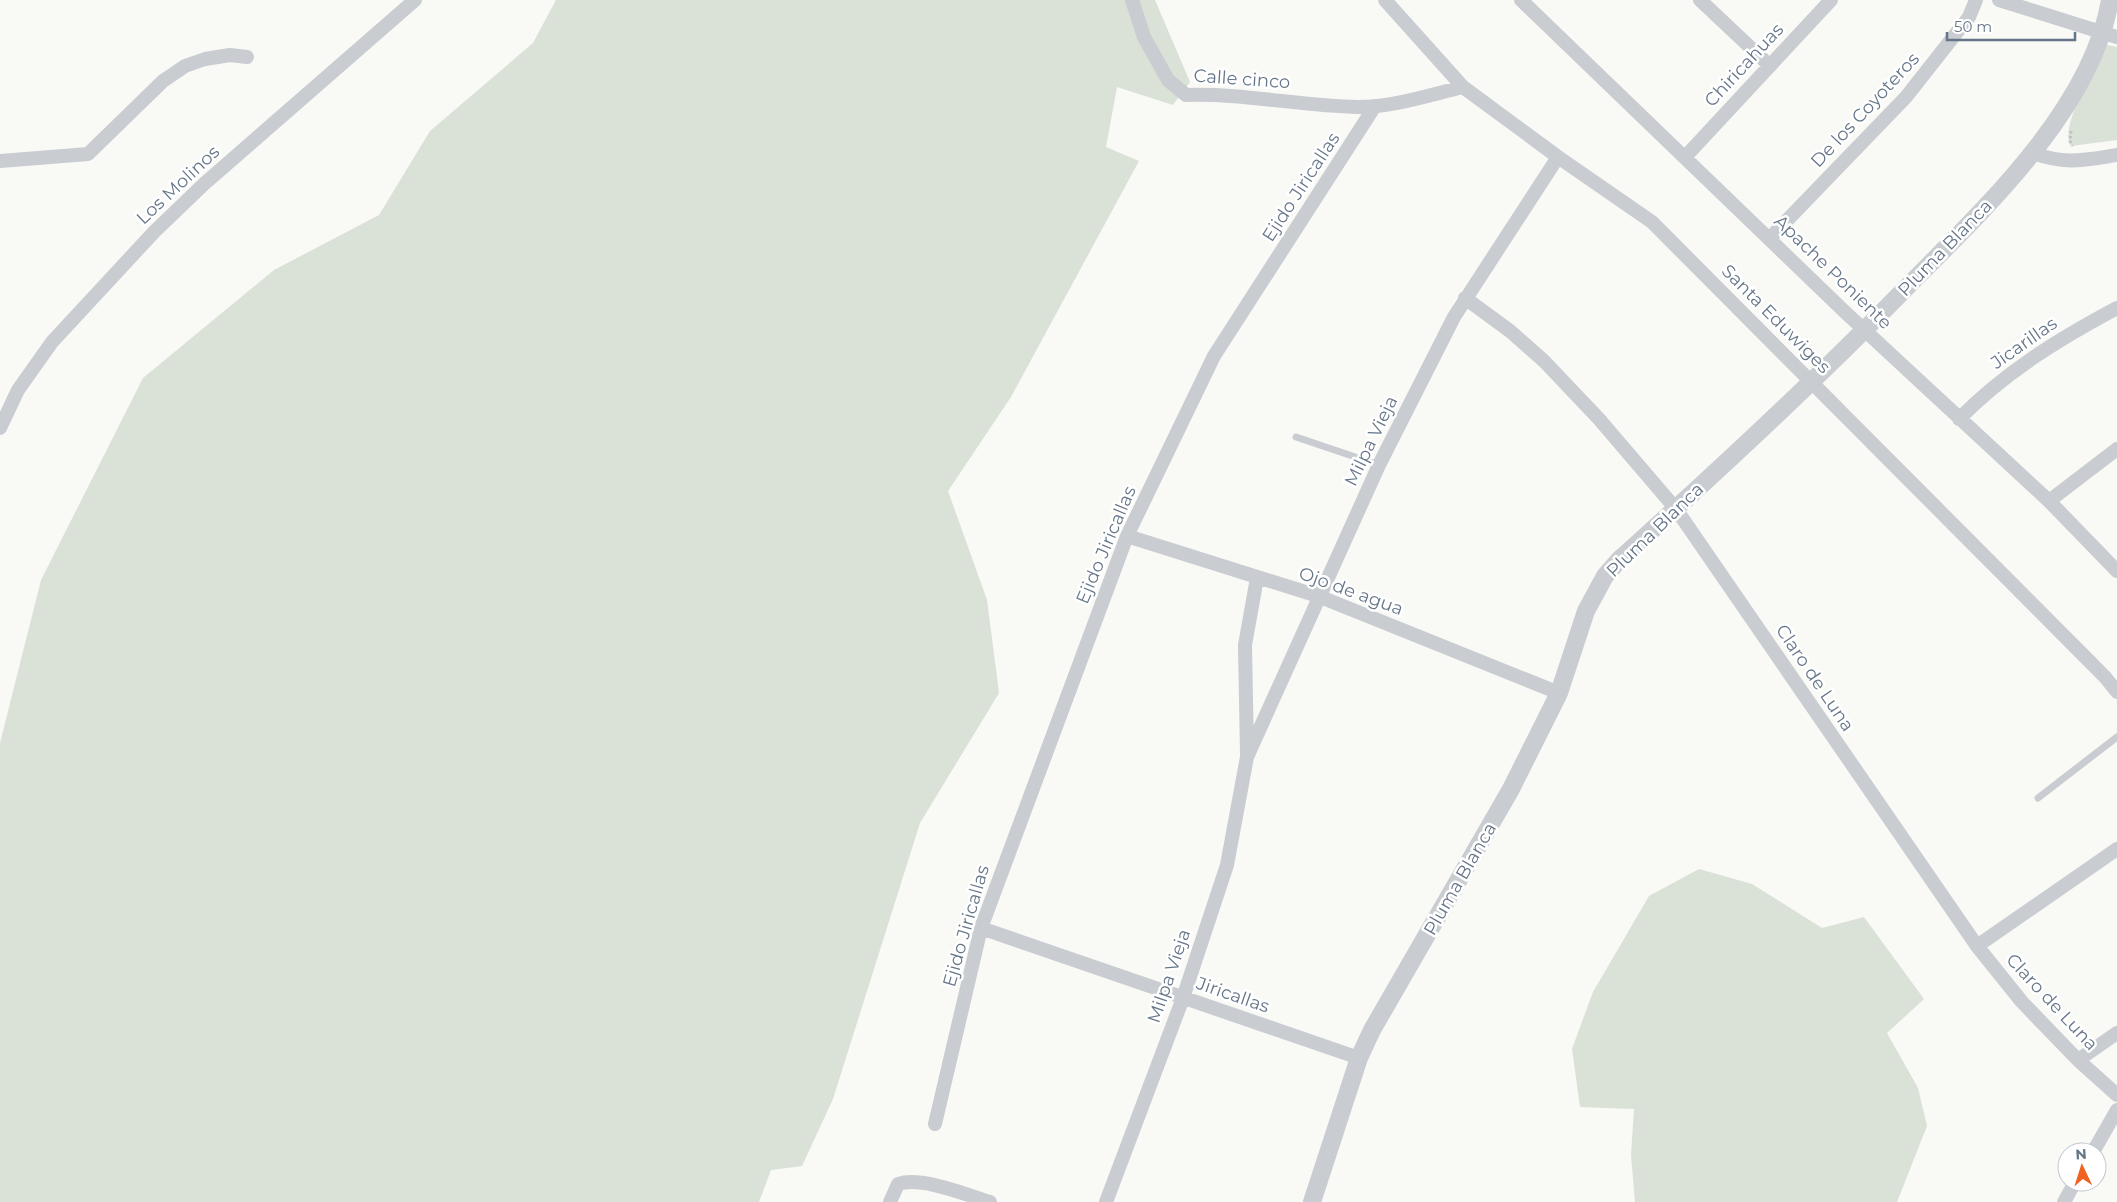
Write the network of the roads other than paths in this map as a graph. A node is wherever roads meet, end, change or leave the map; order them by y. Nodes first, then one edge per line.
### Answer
1 (415, 0) edge
2 (1132, 0) edge
3 (1385, 0) edge
4 (1522, 0) edge
5 (1700, 0) edge
6 (1831, 0) edge
7 (1976, 0) edge
8 (2000, 0) edge
9 (2110, 0) edge
10 (2112, 32) edge
11 (247, 57) dead end
12 (1769, 65) junction
13 (1463, 87) junction
14 (1375, 106) junction
15 (2033, 153) junction
16 (2117, 155) edge
17 (1686, 156) junction
18 (1558, 157) junction
19 (0, 161) edge
20 (1770, 238) junction
21 (1464, 298) junction
22 (2117, 308) edge
23 (1866, 330) junction
24 (1813, 383) junction
25 (1960, 419) junction
26 (0, 428) edge
27 (1296, 436) dead end
28 (2117, 449) edge
29 (1379, 465) junction
30 (2049, 501) junction
31 (1676, 508) junction
32 (1127, 536) junction
33 (2117, 571) edge
34 (1257, 578) junction
35 (1318, 596) junction
36 (2117, 692) edge
37 (1558, 693) junction
38 (2117, 737) edge
39 (1247, 757) junction
40 (2038, 798) dead end
41 (2117, 849) edge
42 (981, 928) junction
43 (1977, 946) junction
44 (1183, 998) junction
45 (2117, 1032) edge
46 (1359, 1058) junction
47 (2078, 1060) junction
48 (2117, 1095) edge
49 (2117, 1110) edge
50 (935, 1124) dead end
51 (2099, 1142) edge
52 (890, 1202) edge
53 (990, 1202) edge
54 (1106, 1202) edge
55 (1312, 1202) edge

1 - 26 street, Los Molinos
2 - 14 street, Calle cinco
3 - 13 street, Santa Eduwiges
4 - 17 street, Apache Poniente
5 - 12 street
6 - 12 street, Chiricahuas
7 - 20 street, De los Coyoteros
8 - 10 street
9 - 10 street, Pluma Blanca
10 - 15 street, Pluma Blanca
11 - 19 street
12 - 17 street, Chiricahuas
13 - 14 street
13 - 18 street, Santa Eduwiges
14 - 32 street, Ejido Jiricallas
15 - 16 street
15 - 23 street, Pluma Blanca
17 - 20 street, Apache Poniente
18 - 21 street, Milpa Vieja
18 - 24 street, Santa Eduwiges
20 - 23 street, Apache Poniente
21 - 29 street, Milpa Vieja
21 - 31 street, Claro de Luna
22 - 25 street, Jicarillas
23 - 24 street, Pluma Blanca
23 - 25 street, Apache Poniente
24 - 31 street, Pluma Blanca
24 - 36 street, Santa Eduwiges
25 - 30 street, Apache Poniente
27 - 29 lane
28 - 30 street
29 - 35 street, Milpa Vieja
30 - 33 street, Apache Poniente
31 - 37 street, Pluma Blanca
31 - 43 street, Claro de Luna
32 - 34 street, Ojo de agua
32 - 42 street, Ejido Jiricallas
34 - 35 street, Ojo de agua
34 - 39 street, Milpa Vieja
35 - 37 street, Ojo de agua
35 - 39 street, Milpa Vieja
37 - 46 street, Pluma Blanca
38 - 40 lane
39 - 44 street, Milpa Vieja
41 - 43 street
42 - 44 street, Jiricallas
42 - 50 street, Ejido Jiricallas
43 - 47 street, Claro de Luna
44 - 46 street, Jiricallas
44 - 54 street, Milpa Vieja
45 - 47 street
46 - 55 street, Pluma Blanca
47 - 48 street, Claro de Luna
49 - 51 street
52 - 53 street

